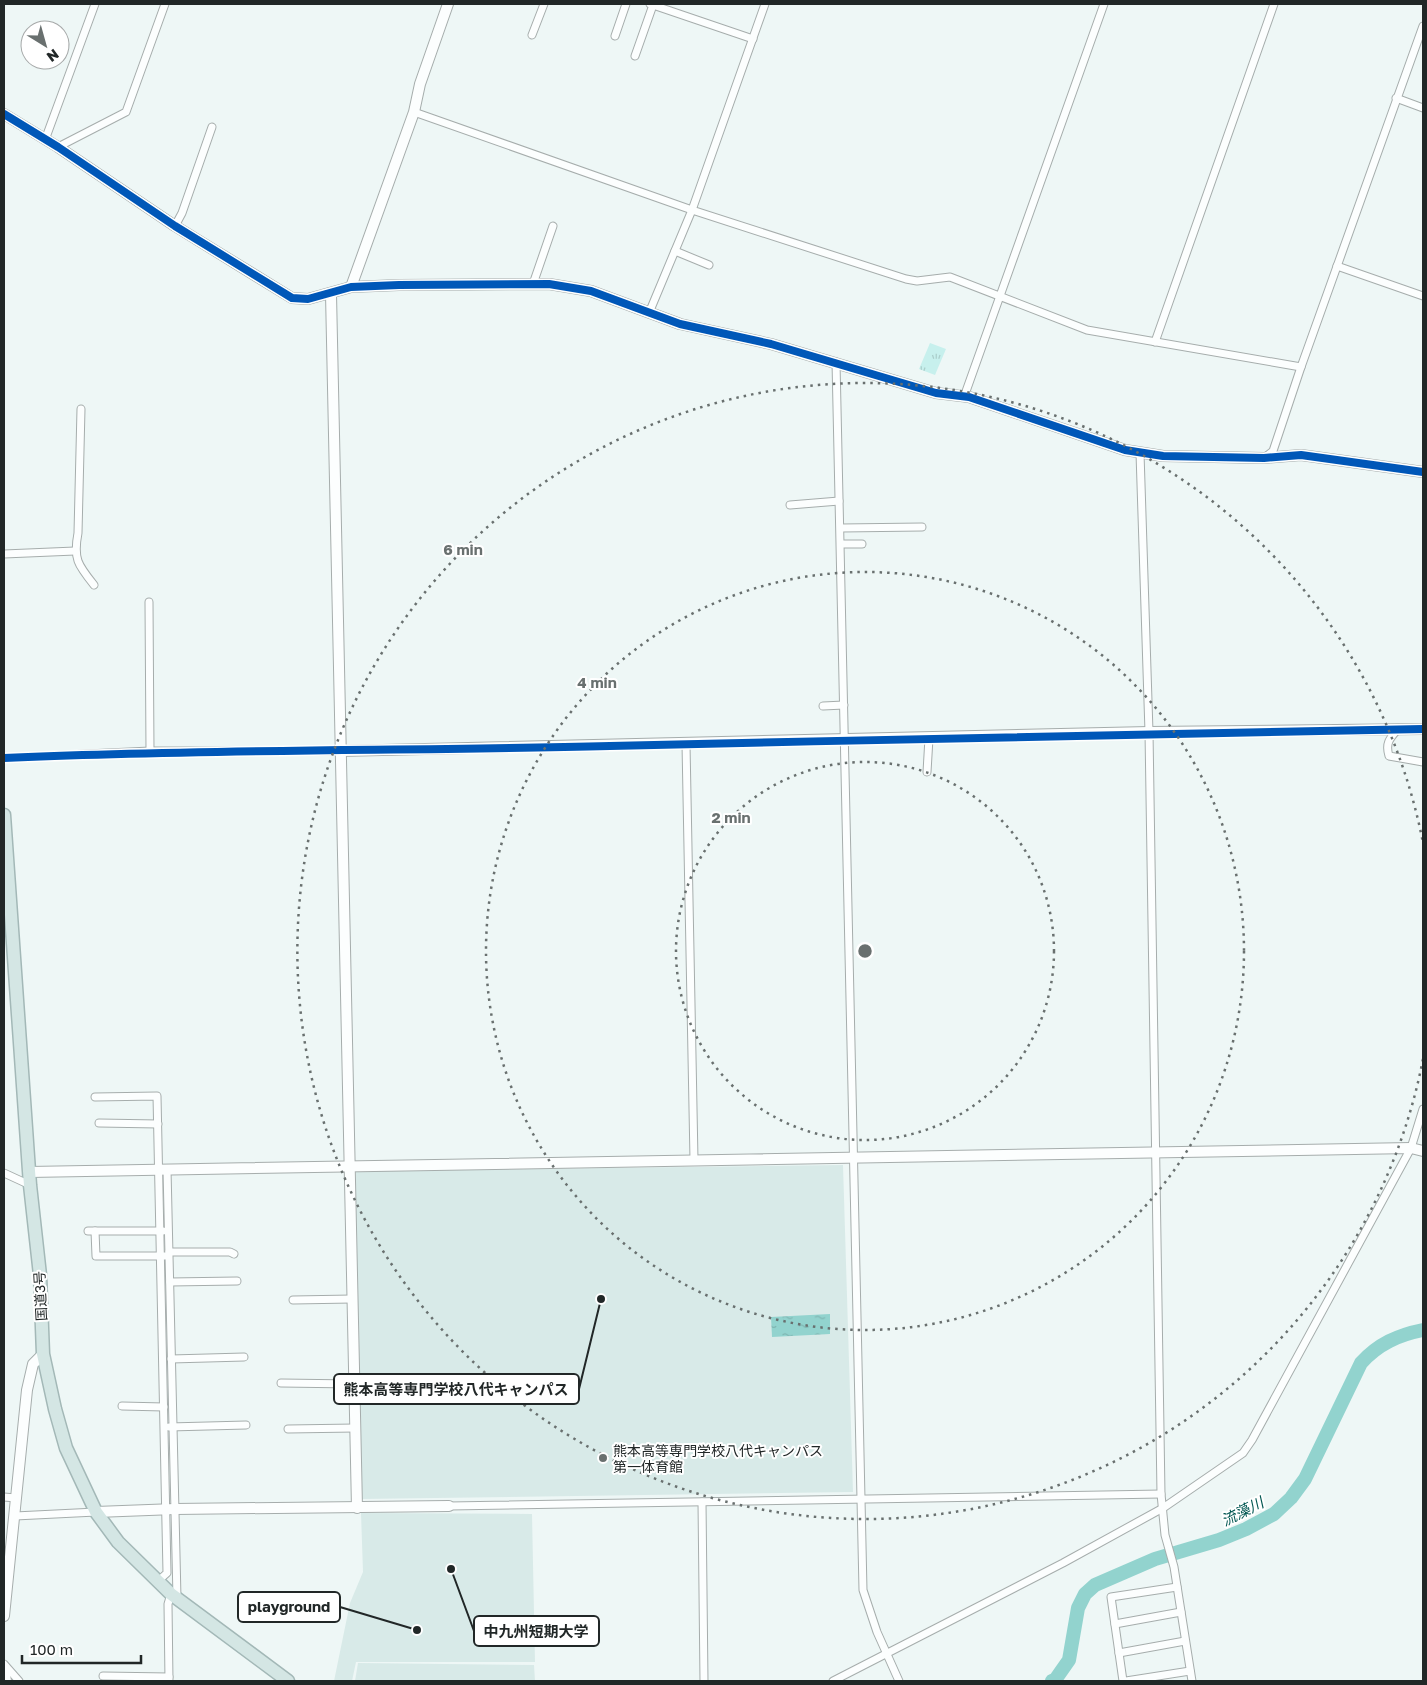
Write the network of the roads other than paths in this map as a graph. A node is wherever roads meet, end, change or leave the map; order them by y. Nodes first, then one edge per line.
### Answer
1 (95, 4) edge
2 (165, 4) edge
3 (448, 4) edge
4 (544, 4) edge
5 (626, 4) edge
6 (652, 4) edge
7 (765, 4) edge
8 (1104, 4) edge
9 (1274, 4) edge
10 (1423, 26) edge
11 (532, 35) dead end
12 (614, 36) dead end
13 (752, 39) junction
14 (635, 56) dead end
15 (1396, 98) junction
16 (1423, 108) edge
17 (414, 112) junction
18 (4, 114) edge
19 (212, 127) dead end
20 (45, 140) junction
21 (58, 148) junction
22 (692, 210) junction
23 (175, 226) junction
24 (553, 226) dead end
25 (675, 251) junction
26 (710, 265) dead end
27 (1337, 266) junction
28 (533, 284) junction
29 (351, 287) junction
30 (331, 294) junction
31 (1423, 296) edge
32 (1001, 297) junction
33 (649, 313) junction
34 (1155, 342) junction
35 (836, 362) junction
36 (1302, 367) junction
37 (964, 397) junction
38 (81, 409) dead end
39 (1140, 453) junction
40 (1264, 458) junction
41 (1423, 472) edge
42 (839, 501) junction
43 (790, 505) dead end
44 (922, 527) dead end
45 (841, 528) junction
46 (841, 544) junction
47 (862, 544) dead end
48 (75, 551) junction
49 (4, 554) edge
50 (94, 586) dead end
51 (150, 602) dead end
52 (844, 705) junction
53 (823, 706) dead end
54 (1398, 729) junction
55 (1423, 729) edge
56 (1149, 732) junction
57 (929, 738) junction
58 (845, 740) junction
59 (686, 744) junction
60 (150, 751) junction
61 (340, 751) junction
62 (4, 758) edge
63 (1423, 762) edge
64 (927, 772) dead end
65 (4, 815) edge
66 (95, 1097) dead end
67 (1423, 1109) edge
68 (99, 1123) dead end
69 (158, 1124) junction
70 (1411, 1148) junction
71 (1423, 1151) edge
72 (1155, 1152) junction
73 (854, 1157) junction
74 (694, 1160) junction
75 (348, 1167) junction
76 (163, 1169) junction
77 (29, 1172) junction
78 (4, 1173) edge
79 (30, 1185) junction
80 (160, 1231) junction
81 (168, 1231) junction
82 (169, 1254) junction
83 (234, 1254) dead end
84 (161, 1256) junction
85 (237, 1281) dead end
86 (170, 1282) junction
87 (293, 1300) dead end
88 (352, 1300) junction
89 (43, 1354) junction
90 (244, 1357) dead end
91 (171, 1359) junction
92 (280, 1383) dead end
93 (172, 1384) junction
94 (354, 1384) junction
95 (164, 1390) junction
96 (122, 1406) dead end
97 (164, 1407) junction
98 (164, 1426) junction
99 (246, 1426) dead end
100 (173, 1427) junction
101 (355, 1428) junction
102 (288, 1429) dead end
103 (1161, 1494) junction
104 (4, 1497) edge
105 (16, 1498) junction
106 (859, 1500) junction
107 (702, 1502) junction
108 (449, 1506) joint
109 (357, 1508) junction
110 (1163, 1508) junction
111 (171, 1509) junction
112 (96, 1512) junction
113 (15, 1516) junction
114 (176, 1567) junction
115 (167, 1573) junction
116 (157, 1583) junction
117 (1177, 1587) junction
118 (174, 1597) junction
119 (1181, 1612) junction
120 (4, 1616) edge
121 (1115, 1624) junction
122 (1185, 1641) junction
123 (887, 1653) junction
124 (1119, 1653) junction
125 (4, 1664) edge
126 (4, 1670) edge
127 (1190, 1670) junction
128 (103, 1676) dead end
129 (169, 1679) edge
130 (898, 1680) edge
131 (6, 1681) edge
132 (19, 1681) edge
133 (288, 1681) edge
134 (704, 1681) edge
135 (833, 1681) edge
136 (1125, 1681) edge
137 (1192, 1681) edge

1 - 20 street
2 - 21 street
3 - 17 street
4 - 11 street
5 - 12 street
6 - 13 street
6 - 14 street
7 - 13 street
8 - 32 street
9 - 34 street
10 - 15 street
13 - 22 street
15 - 16 street
15 - 27 street
17 - 22 street
17 - 29 street
18 - 20 street
19 - 23 street
20 - 21 street
21 - 23 street
22 - 25 street
22 - 32 street
23 - 30 street
24 - 28 street
25 - 26 street
25 - 33 street
27 - 31 street
27 - 36 street
28 - 29 street
28 - 33 street
29 - 30 street
30 - 61 street
32 - 34 street
32 - 37 street
33 - 35 street
34 - 36 street
35 - 37 street
35 - 42 street
36 - 40 street
37 - 39 street
38 - 48 street
39 - 40 street
39 - 56 street
40 - 41 street
42 - 43 street
42 - 45 street
44 - 45 street
45 - 46 street
46 - 47 street
46 - 52 street
48 - 49 street
48 - 50 street
51 - 60 street
52 - 53 street
52 - 58 street
54 - 55 street
54 - 56 street
54 - 63 street
56 - 57 street
56 - 72 street
57 - 58 street
57 - 64 street
58 - 59 street
58 - 73 street
59 - 61 street
59 - 74 street
60 - 61 street
60 - 62 street
61 - 75 street
65 - 77 highway, 国道3号
66 - 69 street
67 - 70 street
68 - 69 street
69 - 76 street
70 - 71 street
70 - 72 street
70 - 110 street
72 - 73 street
72 - 103 street
73 - 74 street
73 - 106 street
74 - 75 street
75 - 76 street
75 - 88 street
76 - 77 street
76 - 80 street
76 - 81 street
77 - 79 highway, 国道3号
78 - 79 street
79 - 89 highway, 国道3号
80 - 81 street
80 - 84 street
80 - 84 street
81 - 82 street
82 - 83 street
82 - 84 street
82 - 86 street
84 - 95 street
85 - 86 street
86 - 91 street
87 - 88 street
88 - 94 street
89 - 105 street
89 - 112 highway, 国道3号
90 - 91 street
91 - 93 street
92 - 94 street
93 - 95 street
93 - 100 street
94 - 101 street
95 - 97 street
96 - 97 street
97 - 98 street
98 - 100 street
98 - 111 street
99 - 100 street
100 - 111 street
101 - 102 street
101 - 109 street
103 - 106 street
103 - 110 street
104 - 105 street
105 - 113 street
106 - 107 street
106 - 123 street
107 - 108 street
107 - 134 street
108 - 109 street
109 - 111 street
110 - 117 street
110 - 123 street
111 - 112 street
111 - 114 street
111 - 115 street
112 - 113 street
112 - 116 highway, 国道3号
113 - 120 street
114 - 115 street
114 - 118 street
115 - 116 street
116 - 118 highway, 国道3号
117 - 119 street
117 - 121 street
118 - 129 street
118 - 133 highway, 国道3号
119 - 121 street
119 - 122 street
121 - 124 street
122 - 124 street
122 - 127 street
123 - 130 street
123 - 135 street
124 - 136 street
125 - 132 street
126 - 131 street
127 - 136 street
127 - 137 street
128 - 129 street

